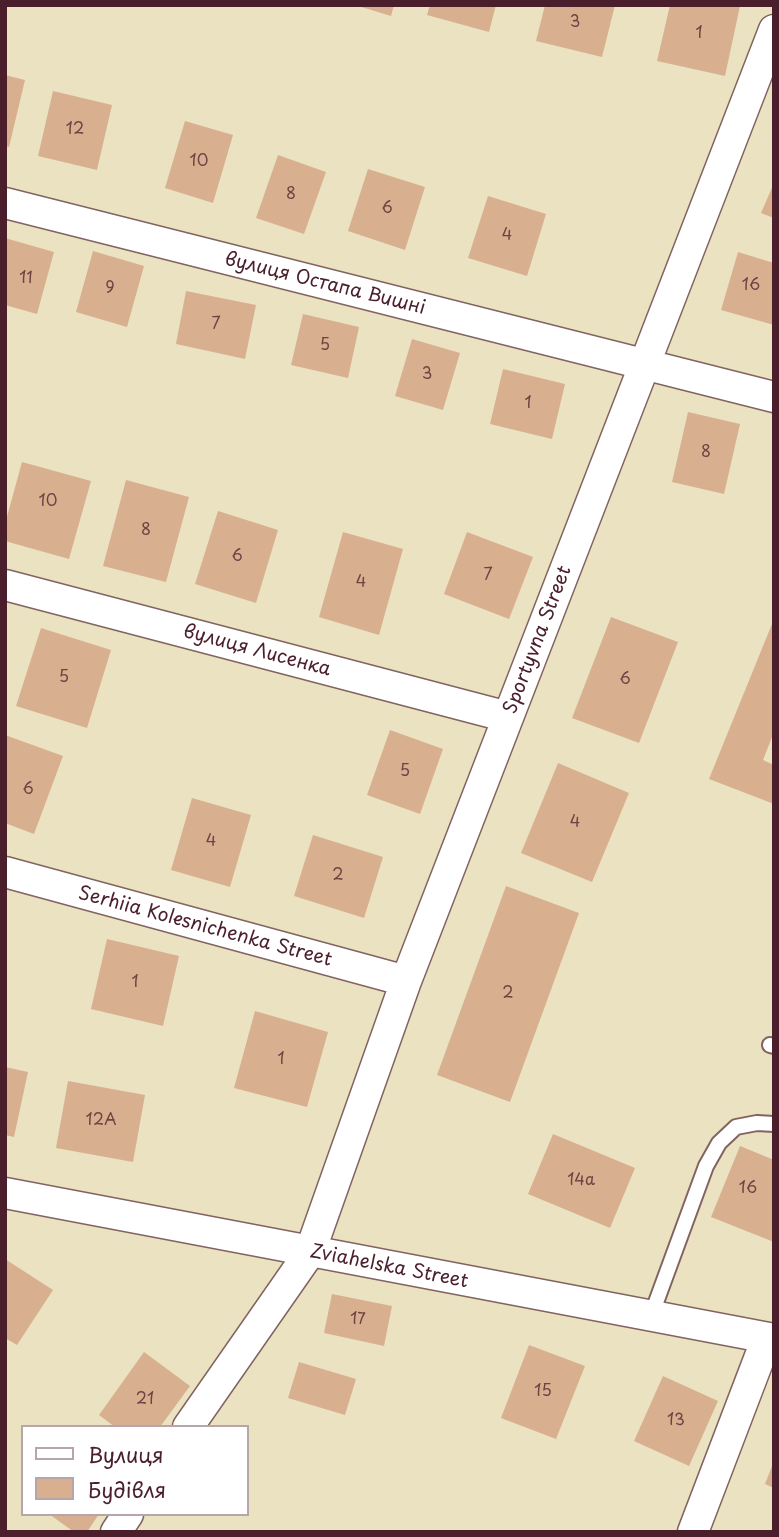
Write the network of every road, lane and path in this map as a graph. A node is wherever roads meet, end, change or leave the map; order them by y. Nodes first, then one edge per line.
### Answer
1 (774, 30) edge
2 (5, 204) edge
3 (645, 365) junction
4 (774, 397) edge
5 (5, 584) edge
6 (508, 717) junction
7 (5, 872) edge
8 (406, 982) junction
9 (774, 1124) edge
10 (5, 1193) edge
11 (310, 1252) junction
12 (651, 1316) junction
13 (770, 1339) edge
14 (189, 1425) edge
15 (127, 1516) edge
16 (116, 1532) edge
17 (693, 1532) edge

1 - 3 street, Sportyvna Street
2 - 3 street, вулиця Остапа Вишні
3 - 4 street, вулиця Остапа Вишні
3 - 6 street, Sportyvna Street
5 - 6 street, вулиця Лисенка
6 - 8 street, Sportyvna Street
7 - 8 street, Serhiia Kolesnichenka Street
8 - 11 street, Sportyvna Street
9 - 12 lane
10 - 11 street, Zviahelska Street
11 - 12 street, Zviahelska Street
11 - 14 street, Sportyvna Street
12 - 13 street, Zviahelska Street
13 - 17 street
15 - 16 street

